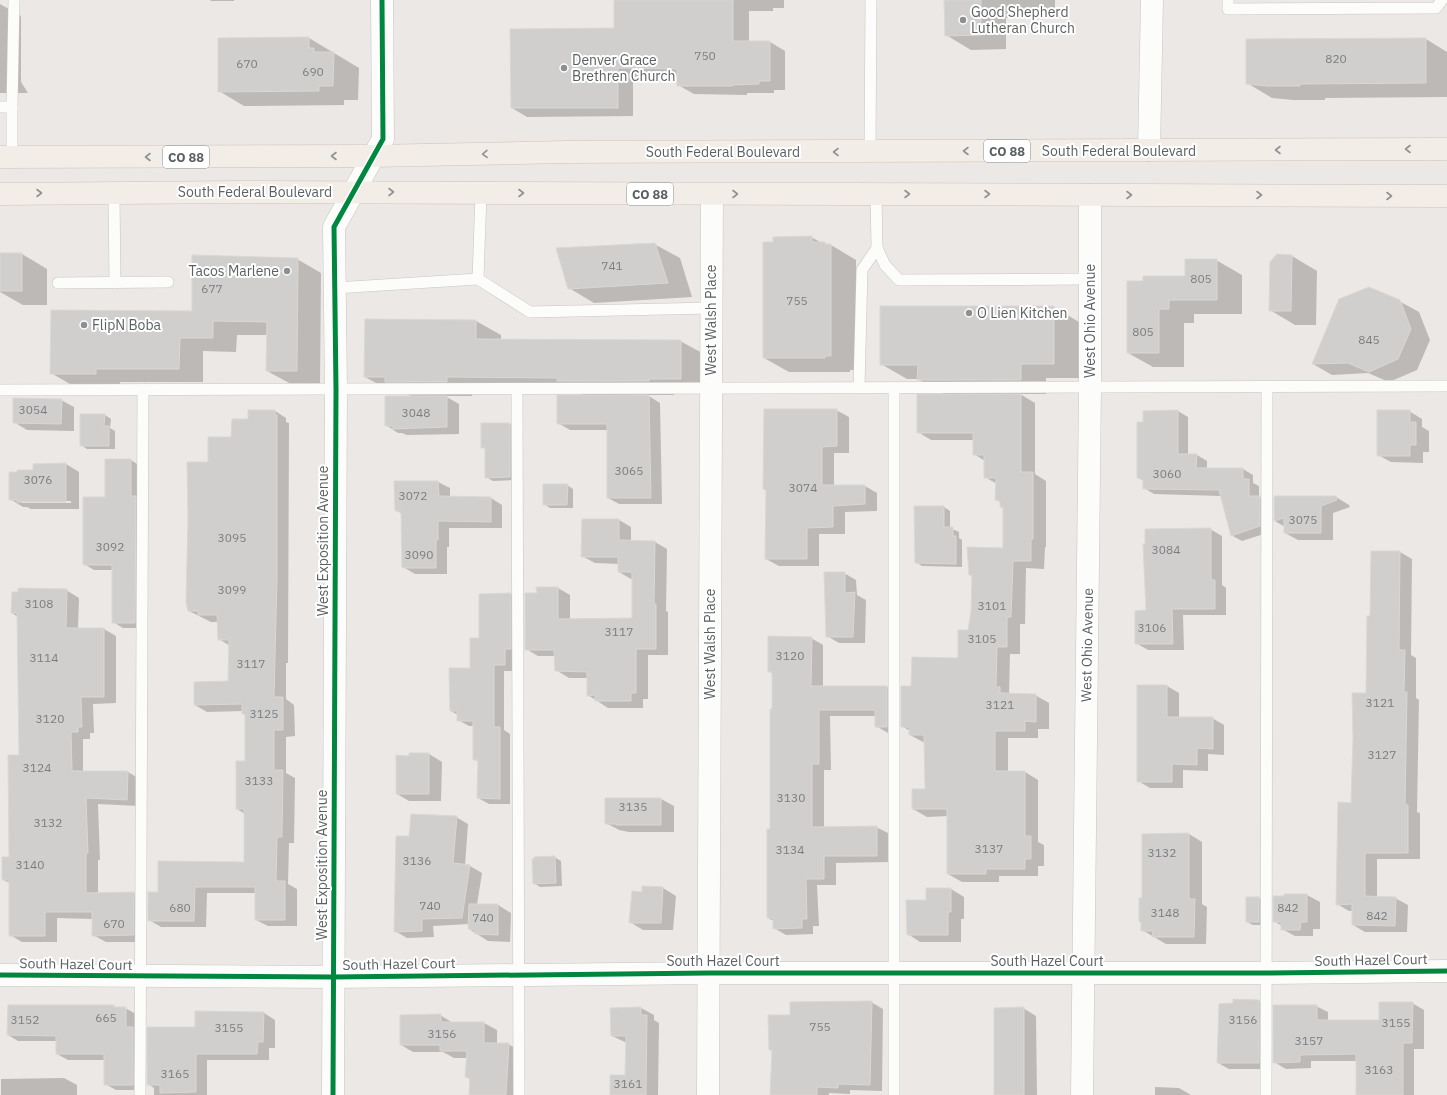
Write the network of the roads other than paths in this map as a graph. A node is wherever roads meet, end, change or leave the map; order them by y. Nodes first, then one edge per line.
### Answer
1 (14, 0) edge
2 (382, 0) edge
3 (870, 0) edge
4 (1152, 0) edge
5 (1228, 0) edge
6 (1442, 0) edge
7 (0, 107) edge
8 (12, 107) junction
9 (1447, 149) edge
10 (1149, 150) junction
11 (870, 152) junction
12 (373, 156) junction
13 (6, 157) edge
14 (352, 192) junction
15 (114, 193) junction
16 (480, 193) junction
17 (0, 194) edge
18 (712, 194) junction
19 (876, 194) junction
20 (1090, 195) junction
21 (1447, 196) edge
22 (877, 248) junction
23 (478, 279) junction
24 (1090, 279) junction
25 (168, 282) dead end
26 (58, 283) dead end
27 (115, 283) junction
28 (335, 288) junction
29 (711, 308) junction
30 (1447, 386) edge
31 (859, 387) junction
32 (1090, 387) junction
33 (1267, 387) junction
34 (711, 388) junction
35 (894, 388) junction
36 (143, 389) junction
37 (336, 389) junction
38 (517, 389) junction
39 (0, 390) edge
40 (1447, 971) edge
41 (709, 973) junction
42 (894, 973) junction
43 (1083, 973) junction
44 (1267, 973) junction
45 (0, 975) edge
46 (519, 975) junction
47 (140, 976) junction
48 (333, 977) junction
49 (140, 1095) edge
50 (333, 1095) edge
51 (519, 1095) edge
52 (708, 1095) edge
53 (894, 1095) edge
54 (1082, 1095) edge
55 (1266, 1095) edge

1 - 8 lane
2 - 12 street, West Exposition Avenue
3 - 11 lane
4 - 10 street
5 - 6 lane
7 - 8 lane
8 - 13 lane
9 -> 10 main road, South Federal Boulevard / CO 88
10 -> 11 main road, South Federal Boulevard / CO 88
11 -> 12 main road, South Federal Boulevard / CO 88
12 -> 13 main road, South Federal Boulevard / CO 88
12 - 14 street, West Exposition Avenue
14 - 15 main road, South Federal Boulevard / CO 88
14 -> 16 main road, South Federal Boulevard / CO 88
14 - 28 street, West Exposition Avenue
17 -> 15 main road, South Federal Boulevard / CO 88
15 - 27 lane
16 -> 18 main road, South Federal Boulevard / CO 88
16 - 23 lane
18 -> 19 main road, South Federal Boulevard / CO 88
18 - 29 street, West Walsh Place
19 -> 20 main road, South Federal Boulevard / CO 88
19 - 22 lane
20 -> 21 main road, South Federal Boulevard / CO 88
20 - 24 street, West Ohio Avenue
22 - 24 lane
22 - 31 lane
23 - 28 lane
23 - 29 lane
24 - 32 street, West Ohio Avenue
25 - 27 lane
26 - 27 lane
28 - 37 street, West Exposition Avenue
29 - 34 street, West Walsh Place
30 - 33 lane
31 - 34 lane
31 - 35 lane
32 - 33 lane
32 - 35 lane
32 - 43 street, West Ohio Avenue
33 - 44 lane
34 - 38 lane
34 - 41 street, West Walsh Place
35 - 42 lane
36 - 37 lane
36 - 39 lane
36 - 47 lane
37 - 38 lane
37 - 48 street, West Exposition Avenue
38 - 46 lane
40 - 44 street, South Hazel Court
41 - 42 street, South Hazel Court
41 - 46 street, South Hazel Court
41 - 52 street, West Walsh Place
42 - 43 street, South Hazel Court
42 - 53 lane
43 - 44 street, South Hazel Court
43 - 54 street, West Ohio Avenue
44 - 55 lane
45 - 47 street, South Hazel Court
46 - 48 street, South Hazel Court
46 - 51 lane
47 - 48 street, South Hazel Court
47 - 49 lane
48 - 50 street, West Exposition Avenue

